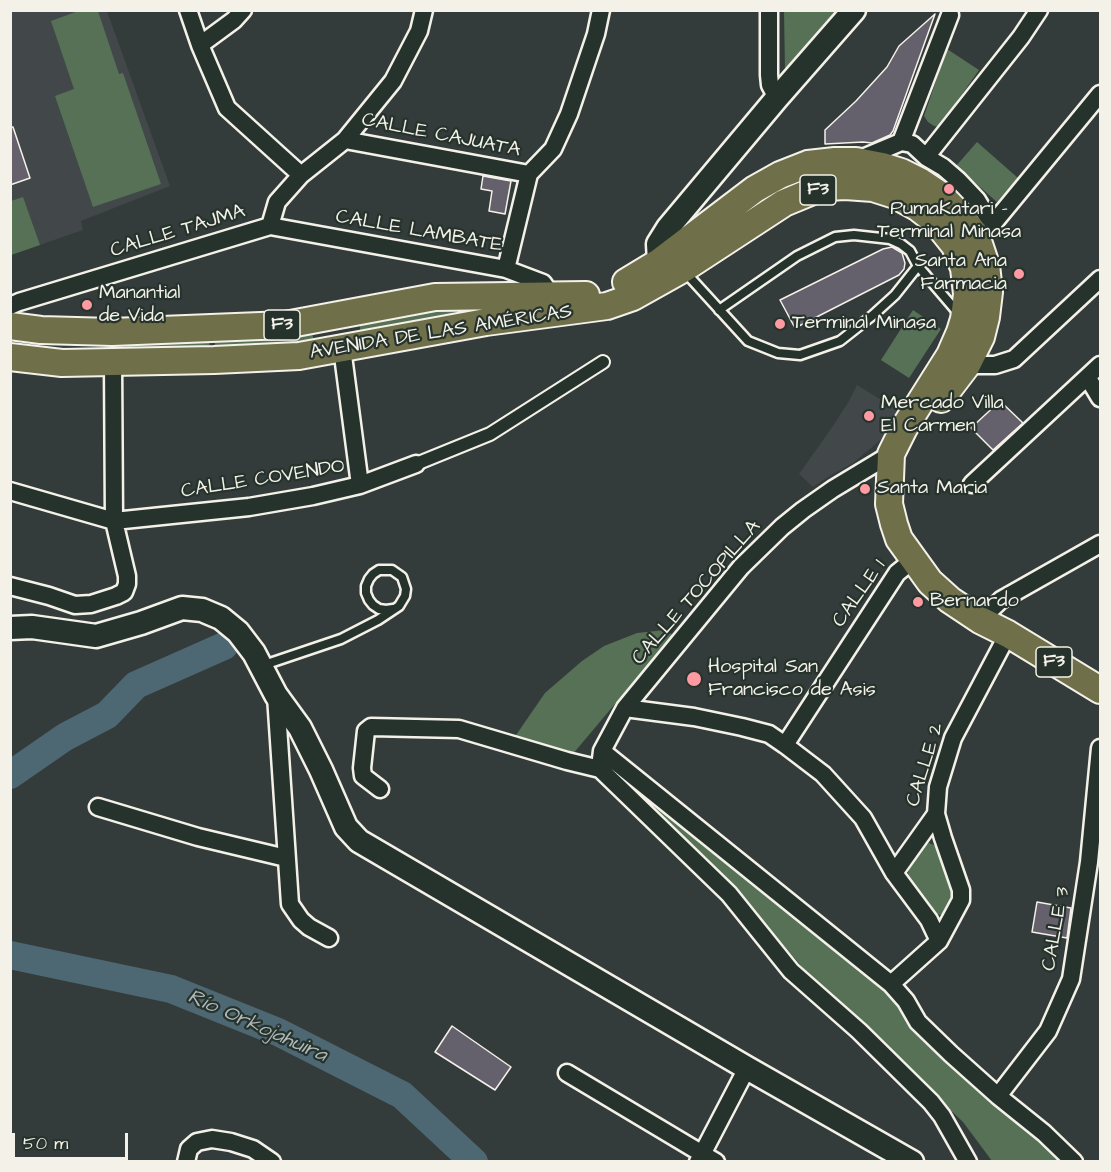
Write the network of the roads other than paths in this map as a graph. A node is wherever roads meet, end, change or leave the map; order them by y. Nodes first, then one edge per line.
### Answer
1 (188, 10) edge
2 (243, 10) edge
3 (424, 10) edge
4 (601, 10) edge
5 (769, 10) edge
6 (854, 10) edge
7 (1039, 10) edge
8 (950, 15) dead end
9 (200, 45) junction
10 (1101, 94) edge
11 (777, 98) junction
12 (345, 140) junction
13 (901, 142) junction
14 (926, 158) junction
15 (856, 161) junction
16 (529, 174) junction
17 (301, 175) junction
18 (270, 226) junction
19 (974, 236) junction
20 (671, 266) junction
21 (918, 266) junction
22 (506, 269) junction
23 (1101, 279) edge
24 (553, 305) junction
25 (10, 306) edge
26 (719, 310) junction
27 (336, 316) junction
28 (974, 322) junction
29 (10, 326) edge
30 (112, 332) junction
31 (342, 348) junction
32 (10, 357) edge
33 (959, 360) junction
34 (113, 362) junction
35 (603, 362) dead end
36 (1101, 365) edge
37 (1088, 378) junction
38 (1101, 398) edge
39 (891, 454) junction
40 (416, 464) joint
41 (972, 484) dead end
42 (360, 485) junction
43 (10, 491) edge
44 (114, 521) junction
45 (1101, 544) edge
46 (913, 560) junction
47 (10, 586) edge
48 (393, 609) junction
49 (981, 620) junction
50 (10, 628) edge
51 (1008, 634) junction
52 (261, 666) junction
53 (1101, 690) edge
54 (276, 695) junction
55 (625, 708) junction
56 (785, 745) junction
57 (1101, 748) edge
58 (602, 751) junction
59 (600, 769) junction
60 (380, 789) dead end
61 (98, 807) dead end
62 (936, 814) junction
63 (286, 858) junction
64 (894, 873) junction
65 (329, 938) dead end
66 (939, 941) junction
67 (891, 984) junction
68 (747, 1068) junction
69 (567, 1072) dead end
70 (999, 1096) junction
71 (706, 1159) edge
72 (1075, 1159) edge
73 (186, 1161) edge
74 (273, 1161) edge
75 (912, 1161) edge
76 (968, 1161) edge

1 - 9 street
2 - 9 street
3 - 12 street, CALLE TAJMA
4 - 16 street
5 - 11 street
6 - 11 main road
7 - 14 street
8 - 13 street
9 - 17 street
10 - 19 street
11 - 20 main road
12 - 16 street, CALLE CAJUATA
12 - 17 street, CALLE TAJMA
13 - 14 street
13 - 15 street
14 - 19 street
15 - 19 main road, F3
15 - 20 main road, F3
16 - 22 street
17 - 18 street, CALLE TAJMA
18 - 22 street, CALLE LAMBATE
18 - 25 street, CALLE TAJMA
19 - 20 main road, F3
19 - 28 main road, F3
20 - 24 main road, AVENIDA DE LAS AMÉRICAS / F3
20 - 26 lane
21 - 26 lane
21 - 26 lane
21 - 28 lane
22 - 24 street, CALLE LAMBATE
23 - 33 street
24 - 27 main road, AVENIDA DE LAS AMÉRICAS / F3
24 - 31 main road, AVENIDA DE LAS AMÉRICAS / F3
27 - 30 main road, AVENIDA DE LAS AMÉRICAS / F3
27 - 31 main road
28 - 33 main road, F3
29 - 30 main road, AVENIDA DE LAS AMÉRICAS / F3
30 - 34 main road
31 - 34 main road, AVENIDA DE LAS AMÉRICAS / F3
31 - 42 street
32 - 34 main road, AVENIDA DE LAS AMÉRICAS / F3
33 - 39 main road, F3
33 - 46 main road, F3
34 - 44 street
35 - 40 street, CALLE COVENDO
36 - 37 street
37 - 38 street
37 - 41 street
39 - 46 main road, F3
39 - 55 street, CALLE TOCOPILLA
40 - 42 street, CALLE COVENDO
42 - 44 street, CALLE COVENDO
43 - 44 street, CALLE COVENDO
44 - 47 street
45 - 49 street
46 - 49 main road, F3
46 - 56 street, CALLE 1
48 - 48 lane
48 - 52 lane
49 - 51 main road, F3
50 - 52 main road
51 - 53 main road, F3
51 - 62 street, CALLE 2
52 - 54 main road
54 - 63 street
54 - 68 main road
55 - 56 street
55 - 58 street, CALLE TOCOPILLA
56 - 64 street
57 - 70 street, CALLE 3
58 - 59 street, CALLE TOCOPILLA
58 - 67 street
59 - 60 street
59 - 76 street
61 - 63 street
62 - 64 street, CALLE 2
62 - 66 street
63 - 65 street
64 - 66 street
66 - 67 street
67 - 70 street
68 - 71 street
68 - 75 main road
69 - 71 street
70 - 72 street
73 - 74 street

